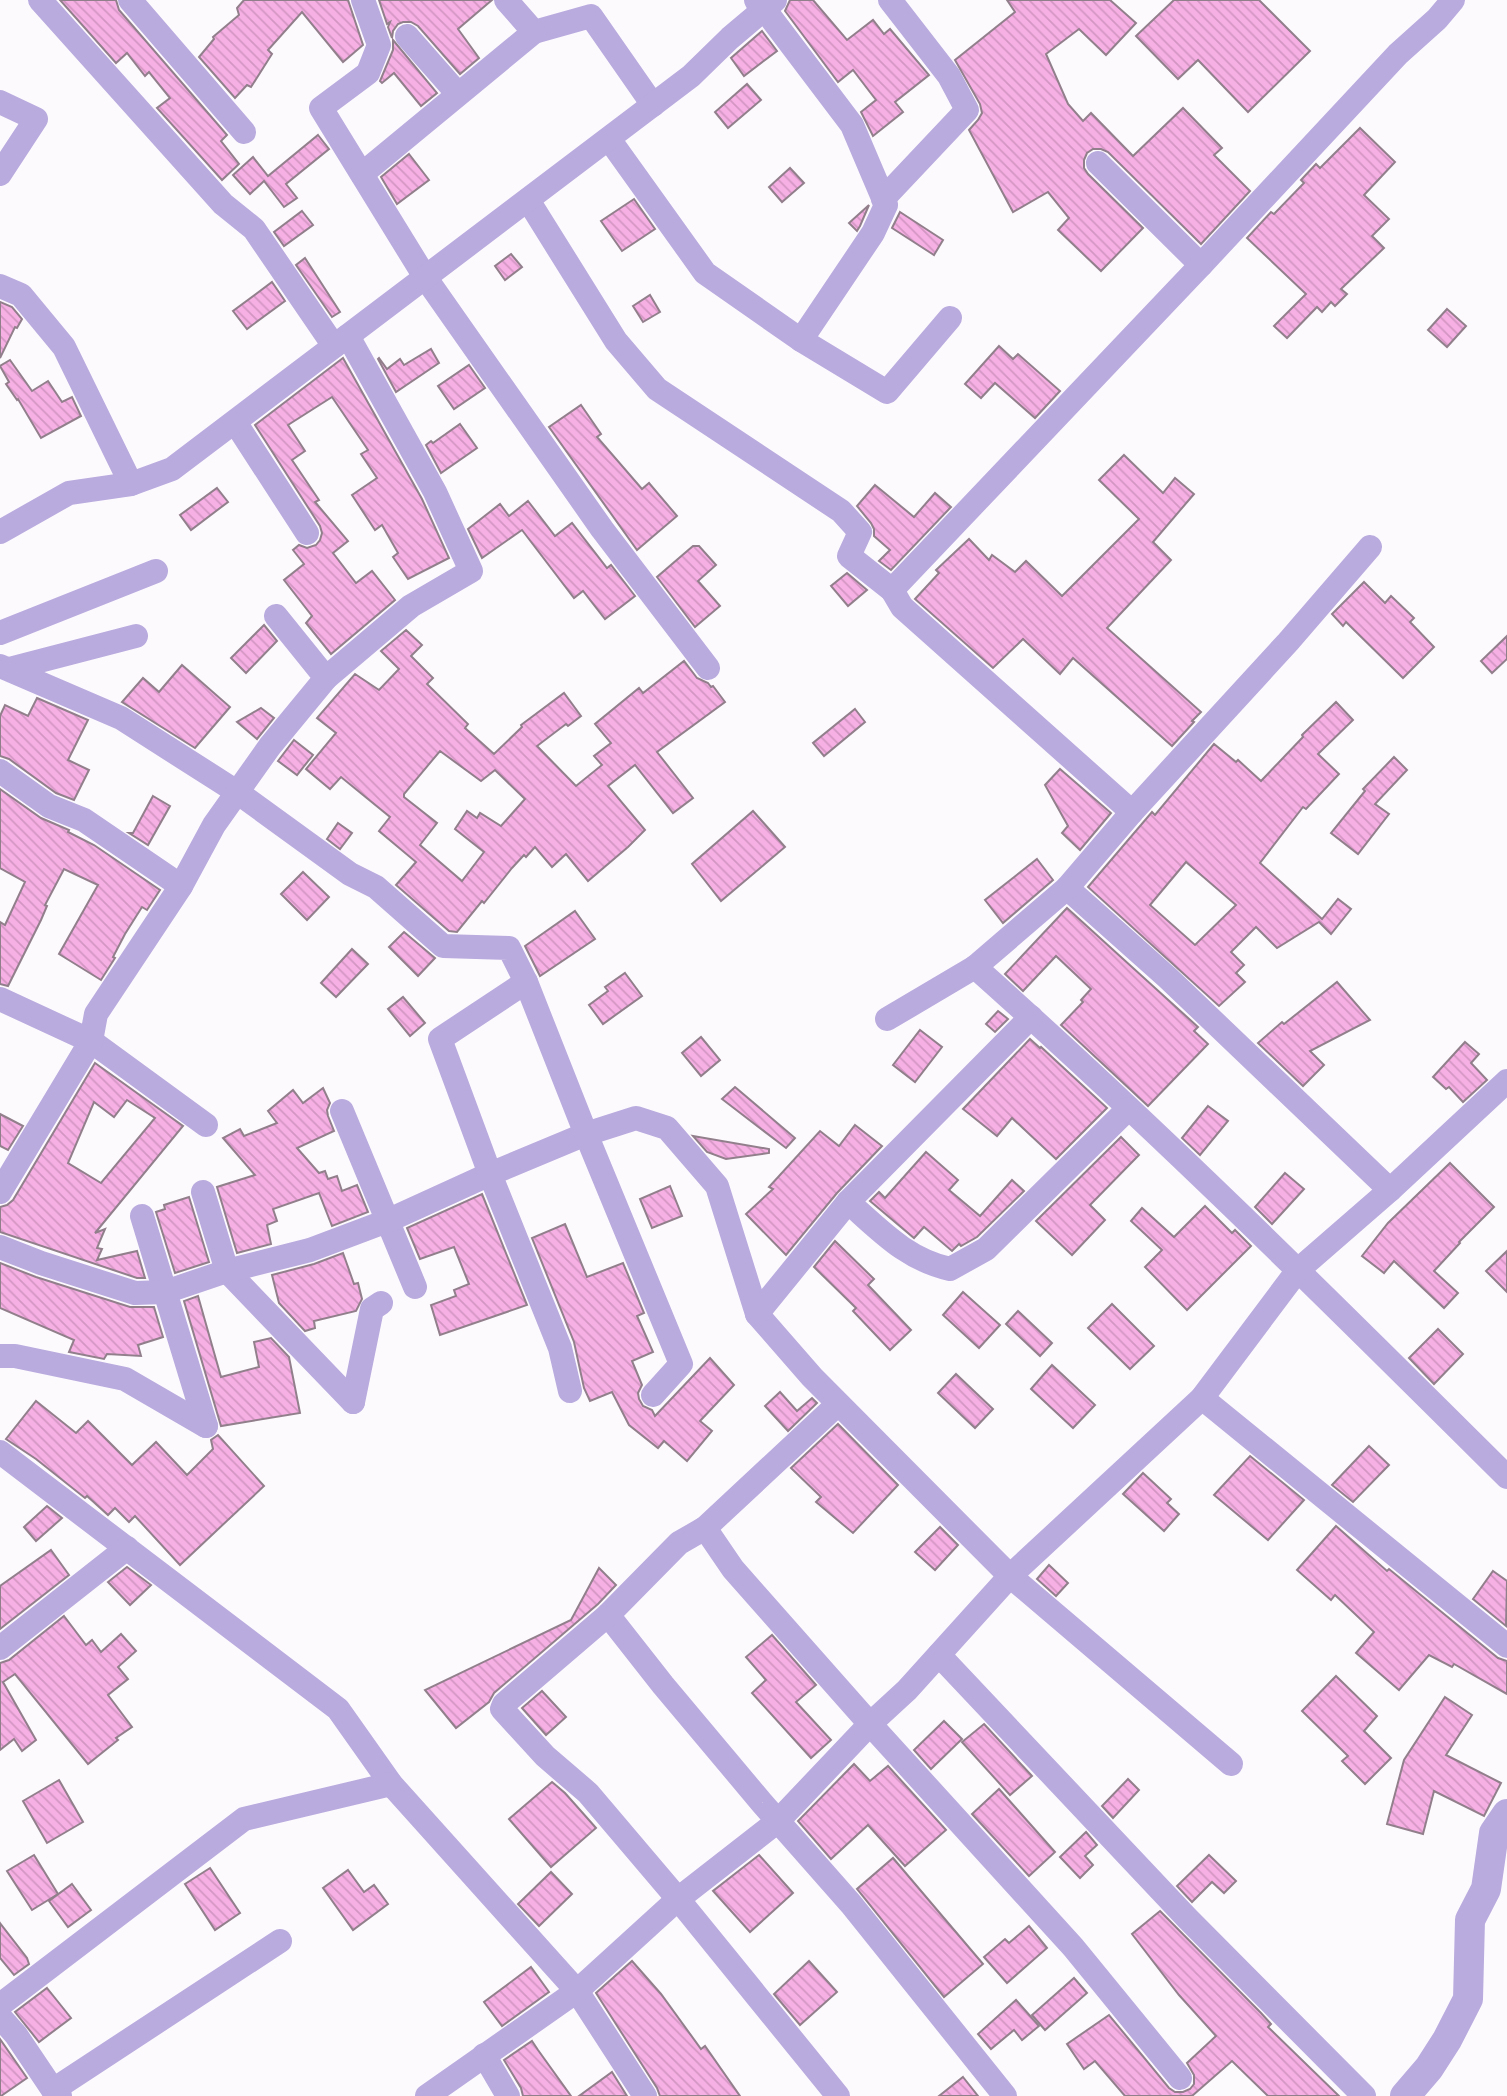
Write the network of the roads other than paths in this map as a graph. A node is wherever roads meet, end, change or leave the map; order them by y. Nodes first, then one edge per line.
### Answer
1 (40, 0) edge
2 (130, 0) edge
3 (363, 0) edge
4 (506, 0) edge
5 (890, 0) edge
6 (1453, 0) edge
7 (764, 4) edge
8 (534, 32) junction
9 (407, 36) dead end
10 (458, 94) junction
11 (0, 102) edge
12 (653, 105) junction
13 (244, 132) dead end
14 (609, 139) junction
15 (1098, 163) dead end
16 (0, 174) edge
17 (362, 174) junction
18 (883, 199) junction
19 (527, 200) junction
20 (1201, 265) junction
21 (425, 277) junction
22 (0, 286) edge
23 (950, 318) dead end
24 (801, 340) junction
25 (341, 341) junction
26 (235, 422) junction
27 (131, 484) junction
28 (0, 532) edge
29 (307, 533) dead end
30 (1370, 547) dead end
31 (156, 571) dead end
32 (892, 590) junction
33 (276, 616) dead end
34 (0, 633) edge
35 (136, 636) dead end
36 (5, 667) edge
37 (708, 667) dead end
38 (326, 678) junction
39 (0, 771) edge
40 (237, 792) junction
41 (1132, 811) junction
42 (181, 886) junction
43 (1067, 888) junction
44 (975, 967) junction
45 (526, 982) junction
46 (0, 999) edge
47 (1031, 1017) junction
48 (887, 1019) dead end
49 (91, 1041) junction
50 (1507, 1081) edge
51 (1128, 1109) junction
52 (342, 1111) dead end
53 (206, 1125) dead end
54 (586, 1135) junction
55 (490, 1174) junction
56 (1390, 1190) junction
57 (0, 1192) edge
58 (204, 1192) dead end
59 (848, 1202) junction
60 (142, 1216) dead end
61 (387, 1221) junction
62 (0, 1247) edge
63 (1298, 1270) junction
64 (227, 1271) junction
65 (415, 1287) dead end
66 (165, 1292) junction
67 (381, 1303) dead end
68 (757, 1314) junction
69 (0, 1356) edge
70 (570, 1391) dead end
71 (653, 1395) dead end
72 (1202, 1398) junction
73 (838, 1404) junction
74 (0, 1452) edge
75 (1507, 1477) edge
76 (705, 1528) junction
77 (127, 1548) junction
78 (1010, 1576) junction
79 (608, 1615) junction
80 (1507, 1646) edge
81 (0, 1648) edge
82 (939, 1655) junction
83 (870, 1724) junction
84 (1231, 1764) dead end
85 (391, 1784) junction
86 (1507, 1814) edge
87 (778, 1821) junction
88 (678, 1899) junction
89 (280, 1941) dead end
90 (577, 1991) junction
91 (0, 2005) edge
92 (0, 2017) edge
93 (484, 2055) junction
94 (1180, 2078) dead end
95 (57, 2093) edge
96 (428, 2096) edge
97 (508, 2096) edge
98 (645, 2096) edge
99 (838, 2096) edge
100 (1004, 2096) edge
101 (1364, 2096) edge
102 (1405, 2096) edge

1 - 25 street
2 - 13 street
3 - 17 street
4 - 8 street
5 - 18 street
6 - 20 street
7 - 12 street
7 - 18 street
8 - 10 street
8 - 12 street
9 - 10 street
10 - 17 street
11 - 16 street
12 - 14 street
14 - 19 street
14 - 24 street
15 - 20 street
17 - 21 street
18 - 24 street
19 - 21 street
19 - 32 street
20 - 32 street
21 - 25 street
21 - 37 street
22 - 27 street
23 - 24 street
25 - 26 street
25 - 38 street
26 - 27 street
26 - 29 street
27 - 28 street
30 - 41 street
31 - 34 street
32 - 41 street
33 - 38 street
35 - 36 street
36 - 40 street
38 - 40 street
39 - 42 street
40 - 42 street
40 - 45 street
41 - 43 street
42 - 49 street
43 - 44 street
43 - 56 street
44 - 47 street
44 - 48 street
45 - 54 street
45 - 55 street
46 - 49 street
47 - 51 street
47 - 59 street
49 - 53 street
49 - 57 street
50 - 56 street
51 - 59 street
51 - 63 street
52 - 61 street
54 - 55 street
54 - 68 street
54 - 71 street
55 - 61 street
55 - 70 street
56 - 63 street
58 - 64 street
59 - 68 street
60 - 66 street
61 - 64 street
61 - 65 street
62 - 66 street
63 - 72 street
63 - 75 street
64 - 66 street
64 - 67 street
66 - 69 street
68 - 73 street
72 - 78 street
72 - 80 street
73 - 76 street
73 - 78 street
74 - 77 street
76 - 79 street
76 - 83 street
77 - 81 street
77 - 85 street
78 - 82 street
78 - 84 street
79 - 87 street
79 - 88 street
82 - 83 street
82 - 101 street
83 - 87 street
83 - 94 street
85 - 90 street
85 - 91 street
86 - 102 street
87 - 88 street
87 - 100 street
88 - 90 street
88 - 99 street
89 - 95 street
90 - 93 street
90 - 98 street
92 - 95 street
93 - 96 street
93 - 97 street

